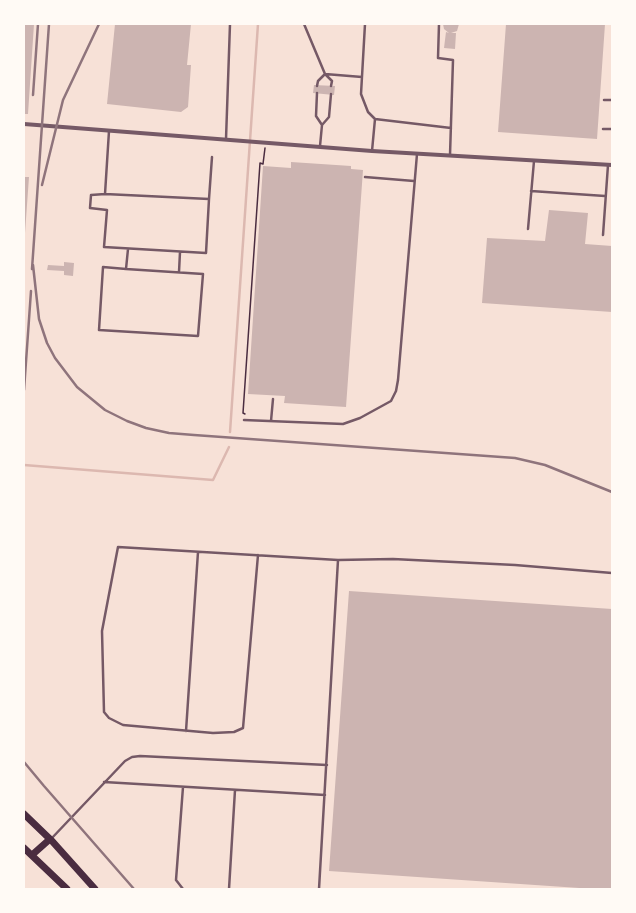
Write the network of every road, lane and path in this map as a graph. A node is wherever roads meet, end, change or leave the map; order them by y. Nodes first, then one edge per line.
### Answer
1 (230, 24) edge
2 (304, 24) edge
3 (365, 24) edge
4 (438, 24) edge
5 (325, 74) junction
6 (362, 77) junction
7 (317, 86) dead end
8 (331, 86) dead end
9 (317, 93) dead end
10 (331, 94) dead end
11 (604, 100) dead end
12 (612, 100) edge
13 (375, 119) junction
14 (24, 124) edge
15 (322, 125) junction
16 (451, 128) junction
17 (603, 129) dead end
18 (612, 130) edge
19 (109, 131) junction
20 (226, 139) junction
21 (265, 142) junction
22 (320, 146) junction
23 (372, 151) junction
24 (417, 153) junction
25 (450, 155) junction
26 (212, 157) dead end
27 (534, 160) junction
28 (610, 165) edge
29 (365, 177) dead end
30 (414, 181) junction
31 (531, 191) junction
32 (105, 194) junction
33 (605, 196) junction
34 (209, 199) junction
35 (528, 229) dead end
36 (603, 235) dead end
37 (128, 248) junction
38 (180, 252) junction
39 (126, 269) junction
40 (179, 272) junction
41 (273, 399) dead end
42 (244, 420) joint
43 (271, 421) junction
44 (198, 552) junction
45 (258, 555) junction
46 (338, 560) junction
47 (612, 573) edge
48 (186, 731) junction
49 (327, 765) junction
50 (104, 782) junction
51 (183, 787) junction
52 (235, 790) junction
53 (325, 795) junction
54 (24, 814) edge
55 (50, 839) junction
56 (24, 848) edge
57 (32, 855) junction
58 (67, 889) edge
59 (95, 889) edge
60 (183, 889) edge
61 (229, 889) edge
62 (319, 889) edge

1 - 20 lane
2 - 5 lane
3 - 6 lane
4 - 16 lane
5 - 6 lane
5 - 7 lane
5 - 8 lane
6 - 13 lane
9 - 15 lane
10 - 15 lane
11 - 12 lane
13 - 16 lane
13 - 23 lane
14 - 19 street
15 - 22 lane
16 - 25 lane
17 - 18 lane
19 - 20 street
19 - 32 lane
20 - 21 street
21 - 22 street
21 - 42 path
22 - 23 street
23 - 24 street
24 - 25 street
24 - 30 lane
25 - 27 street
26 - 34 lane
27 - 28 street
27 - 31 lane
28 - 33 lane
29 - 30 lane
30 - 43 lane
31 - 33 lane
31 - 35 lane
32 - 34 lane
32 - 37 lane
33 - 36 lane
34 - 38 lane
37 - 38 lane
37 - 39 lane
38 - 40 lane
39 - 40 lane
39 - 40 lane
41 - 43 lane
42 - 43 lane
44 - 45 lane
44 - 48 lane
44 - 48 lane
45 - 46 lane
45 - 48 lane
46 - 47 lane
46 - 49 lane
49 - 50 lane
49 - 53 lane
50 - 51 lane
50 - 55 lane
51 - 52 lane
51 - 60 lane
52 - 53 lane
52 - 61 lane
53 - 62 lane
54 - 55 main road
55 - 57 main road
55 - 59 main road
56 - 57 main road
57 - 58 main road

